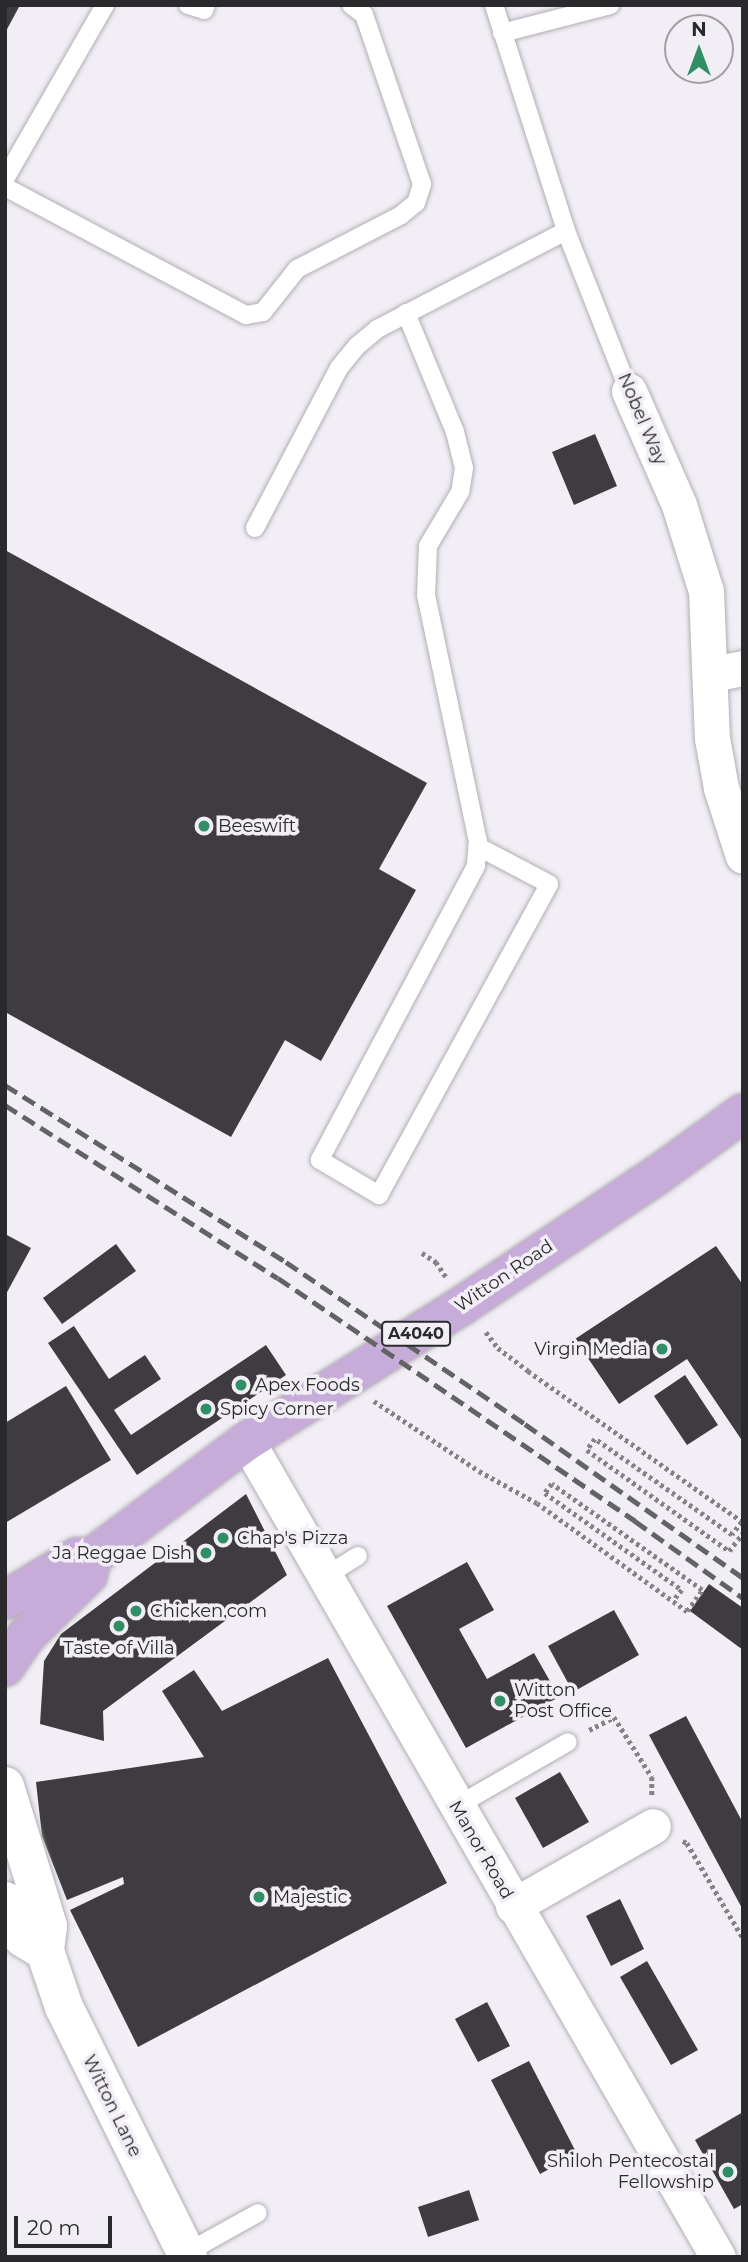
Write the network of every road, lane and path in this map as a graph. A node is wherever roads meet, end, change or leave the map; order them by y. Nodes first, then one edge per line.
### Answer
1 (105, 5) edge
2 (188, 5) edge
3 (206, 5) edge
4 (351, 5) edge
5 (494, 5) edge
6 (610, 5) edge
7 (502, 33) junction
8 (5, 179) edge
9 (5, 187) edge
10 (566, 231) junction
11 (406, 313) junction
12 (629, 391) joint
13 (256, 528) dead end
14 (727, 671) edge
15 (477, 846) junction
16 (741, 850) edge
17 (743, 1113) edge
18 (422, 1254) dead end
19 (463, 1304) junction
20 (366, 1394) dead end
21 (247, 1441) junction
22 (742, 1522) edge
23 (743, 1533) edge
24 (358, 1556) dead end
25 (92, 1558) junction
26 (324, 1577) junction
27 (7, 1597) edge
28 (673, 1601) junction
29 (5, 1667) edge
30 (568, 1742) joint
31 (5, 1786) edge
32 (455, 1807) junction
33 (653, 1826) junction
34 (5, 1900) edge
35 (513, 1906) junction
36 (743, 1938) edge
37 (45, 1951) junction
38 (258, 2213) dead end
39 (187, 2255) edge
40 (718, 2257) edge

1 - 8 lane
2 - 3 lane
4 - 9 lane
5 - 7 lane, Nobel Way
6 - 7 lane
7 - 10 lane, Nobel Way
10 - 11 lane
10 - 12 lane, Nobel Way
11 - 13 lane
11 - 15 lane
12 - 14 street, Nobel Way
14 - 16 street, Nobel Way
15 - 15 lane
17 - 19 main road, Witton Road / A4040
18 - 19 path
19 - 21 main road, Witton Road / A4040
19 - 22 path
20 - 28 path
21 - 25 main road, Witton Road / A4040
21 - 26 street, Manor Road
22 - 23 path
24 - 26 lane
25 - 27 main road, Witton Road / A4040
25 - 29 main road, Witton Road / A4040
26 - 32 street, Manor Road
28 - 28 path
30 - 32 lane
30 - 33 path
31 - 37 main road, Witton Lane
32 - 35 street, Manor Road
33 - 35 street
33 - 36 path
34 - 37 main road
35 - 40 street, Manor Road
37 - 39 main road, Witton Lane
38 - 39 lane

